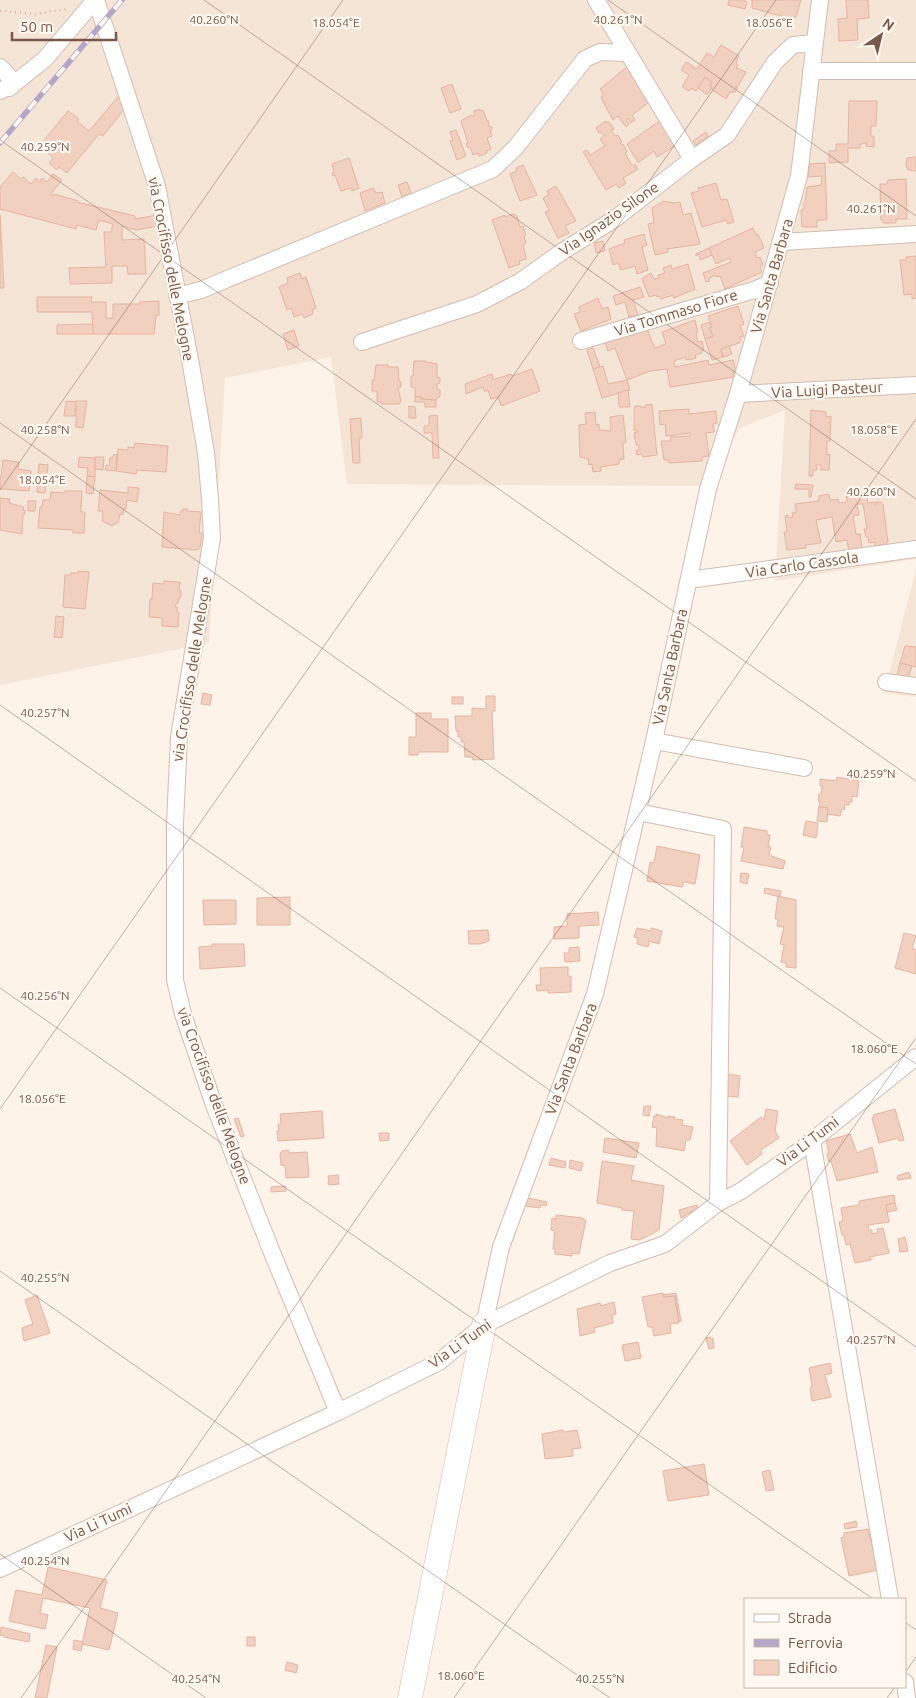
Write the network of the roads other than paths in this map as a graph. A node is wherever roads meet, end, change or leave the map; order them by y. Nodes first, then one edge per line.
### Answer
1 (96, 0) edge
2 (596, 0) edge
3 (820, 0) edge
4 (814, 43) junction
5 (628, 53) junction
6 (0, 67) edge
7 (811, 71) junction
8 (916, 71) edge
9 (15, 82) junction
10 (0, 90) edge
11 (0, 96) edge
12 (692, 159) junction
13 (916, 234) edge
14 (782, 242) junction
15 (770, 283) junction
16 (177, 296) junction
17 (581, 341) dead end
18 (362, 342) dead end
19 (916, 385) edge
20 (738, 394) junction
21 (916, 550) edge
22 (689, 580) junction
23 (886, 682) dead end
24 (916, 686) edge
25 (654, 741) junction
26 (804, 768) dead end
27 (638, 812) junction
28 (916, 1057) edge
29 (812, 1141) junction
30 (718, 1203) junction
31 (484, 1326) junction
32 (338, 1412) junction
33 (0, 1569) edge
34 (890, 1598) edge
35 (410, 1698) edge

1 - 9 street
1 - 16 street, via Crocifisso delle Melogne
2 - 5 street
3 - 4 street, Via Santa Barbara
4 - 7 street, Via Santa Barbara
4 - 12 street, Via Ignazio Silone
5 - 12 street
5 - 16 street
6 - 9 street
7 - 8 street
7 - 14 street, Via Santa Barbara
9 - 10 street
9 - 11 street
12 - 18 street, Via Ignazio Silone
13 - 14 street
14 - 15 street, Via Santa Barbara
15 - 17 street, Via Tommaso Fiore
15 - 20 street, Via Santa Barbara
16 - 32 street, via Crocifisso delle Melogne
19 - 20 street, Via Luigi Pasteur
20 - 22 street, Via Santa Barbara
21 - 22 street, Via Carlo Cassola
22 - 25 street, Via Santa Barbara
23 - 24 street
25 - 26 street
25 - 27 street, Via Santa Barbara
27 - 30 street
27 - 31 street, Via Santa Barbara
28 - 29 street, Via Li Tumi
29 - 30 street, Via Li Tumi
29 - 34 street
30 - 31 street, Via Li Tumi
31 - 32 street, Via Li Tumi
31 - 35 street
32 - 33 street, Via Li Tumi

